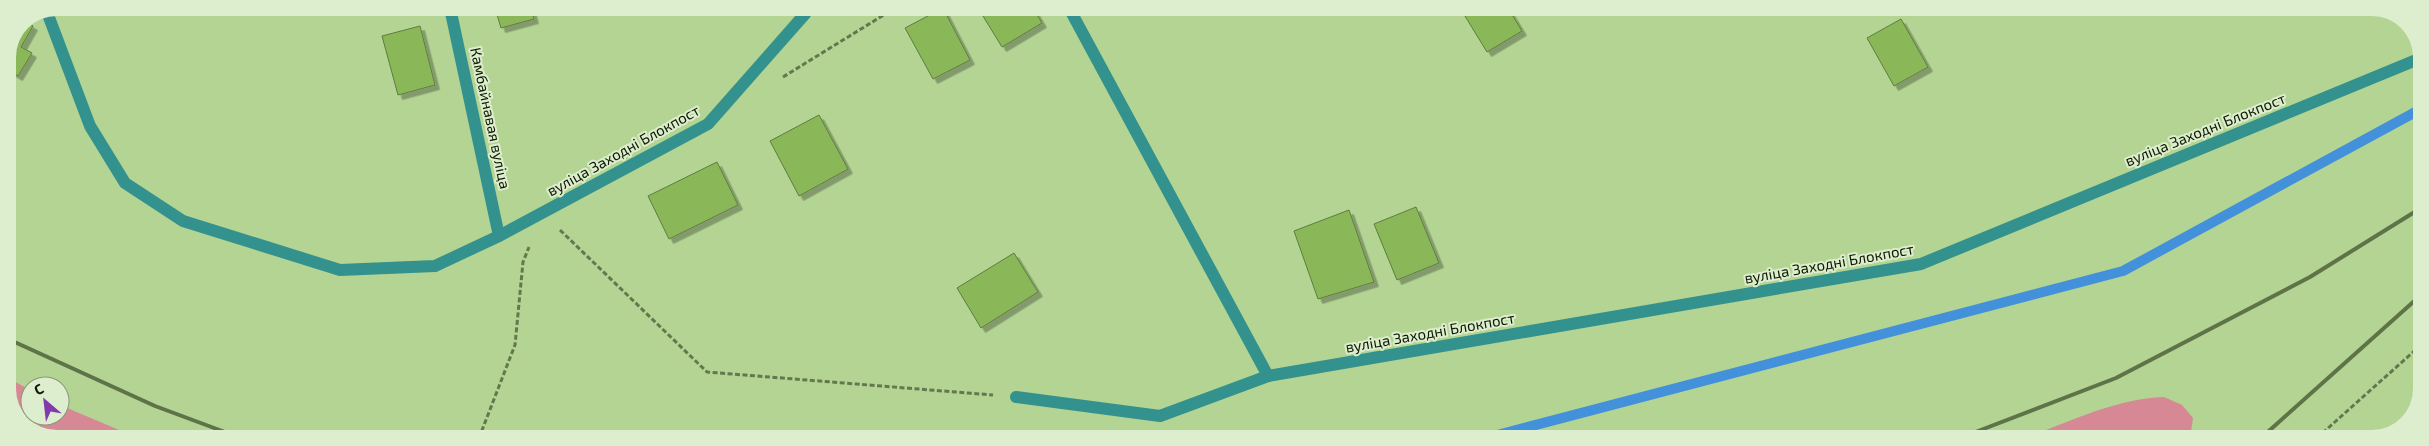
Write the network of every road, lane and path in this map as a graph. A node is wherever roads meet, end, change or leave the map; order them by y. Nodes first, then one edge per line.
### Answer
1 (452, 16) edge
2 (803, 16) edge
3 (882, 16) edge
4 (1074, 16) edge
5 (49, 17) edge
6 (2413, 61) edge
7 (776, 82) dead end
8 (542, 213) junction
9 (499, 236) junction
10 (2412, 353) edge
11 (1268, 376) junction
12 (1016, 397) joint
13 (482, 429) edge
14 (2326, 430) edge

1 - 9 street, Камбайнавая вуліца
2 - 8 street, вуліца Заходні Блокпост
3 - 7 path
4 - 11 street
5 - 9 street, вуліца Заходні Блокпост
6 - 11 street, вуліца Заходні Блокпост
8 - 9 street, вуліца Заходні Блокпост
8 - 12 path
8 - 13 path
10 - 14 path
11 - 12 street, вуліца Заходні Блокпост

